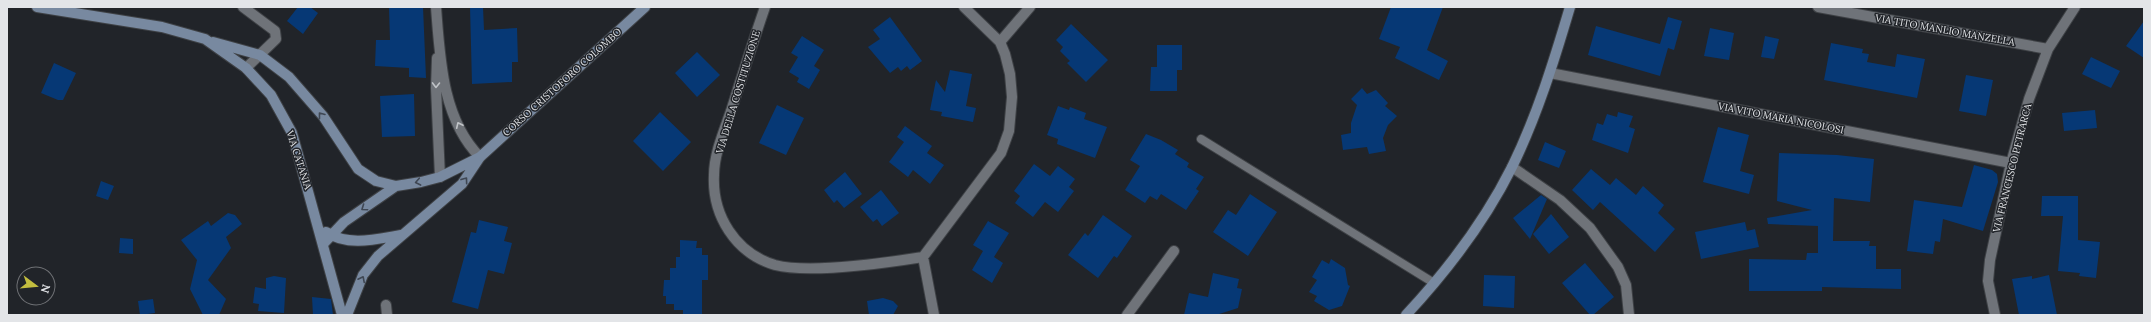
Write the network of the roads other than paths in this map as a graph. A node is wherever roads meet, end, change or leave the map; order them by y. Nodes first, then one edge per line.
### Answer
1 (36, 7) edge
2 (243, 7) edge
3 (436, 7) edge
4 (645, 7) edge
5 (765, 7) edge
6 (964, 7) edge
7 (1030, 7) edge
8 (1570, 7) edge
9 (1818, 7) edge
10 (2075, 7) edge
11 (438, 32) junction
12 (205, 40) junction
13 (1000, 42) junction
14 (2048, 49) junction
15 (260, 55) junction
16 (246, 68) junction
17 (1550, 73) junction
18 (1201, 139) dead end
19 (480, 157) junction
20 (2011, 163) junction
21 (1512, 167) junction
22 (440, 177) junction
23 (396, 186) junction
24 (401, 235) junction
25 (327, 239) junction
26 (1174, 251) dead end
27 (923, 257) junction
28 (1431, 287) junction
29 (342, 315) edge
30 (347, 315) edge
31 (934, 315) edge
32 (1127, 315) edge
33 (1406, 315) edge
34 (1413, 315) edge
35 (1628, 315) edge
36 (1995, 315) edge

1 - 12 street, VIA CATANIA
2 - 15 street
3 - 11 street
4 - 19 street, CORSO CRISTOFORO COLOMBO
5 - 27 street, VIA DELLA COSTITUZIONE
6 - 13 street
7 - 13 street
8 - 17 street
9 - 14 street, VIA TITO MANLIO MANZELLA
10 - 14 street, VIA FRANCESCO PETRARCA
19 -> 11 street
11 -> 22 street
12 - 15 street
12 - 16 street, VIA CATANIA
13 - 27 street
14 - 20 street, VIA FRANCESCO PETRARCA
15 - 16 street
23 -> 15 street
16 - 25 street, VIA CATANIA
17 - 20 street, VIA VITO MARIA NICOLOSI
17 - 21 street
18 - 28 lane
19 - 22 street
24 -> 19 street
20 - 36 street, VIA FRANCESCO PETRARCA
21 - 28 street
21 - 35 street
22 -> 23 street
23 -> 25 street
24 - 25 street
30 -> 24 street
25 - 29 street
26 - 32 street
27 - 31 street
28 - 33 street
28 - 34 street

